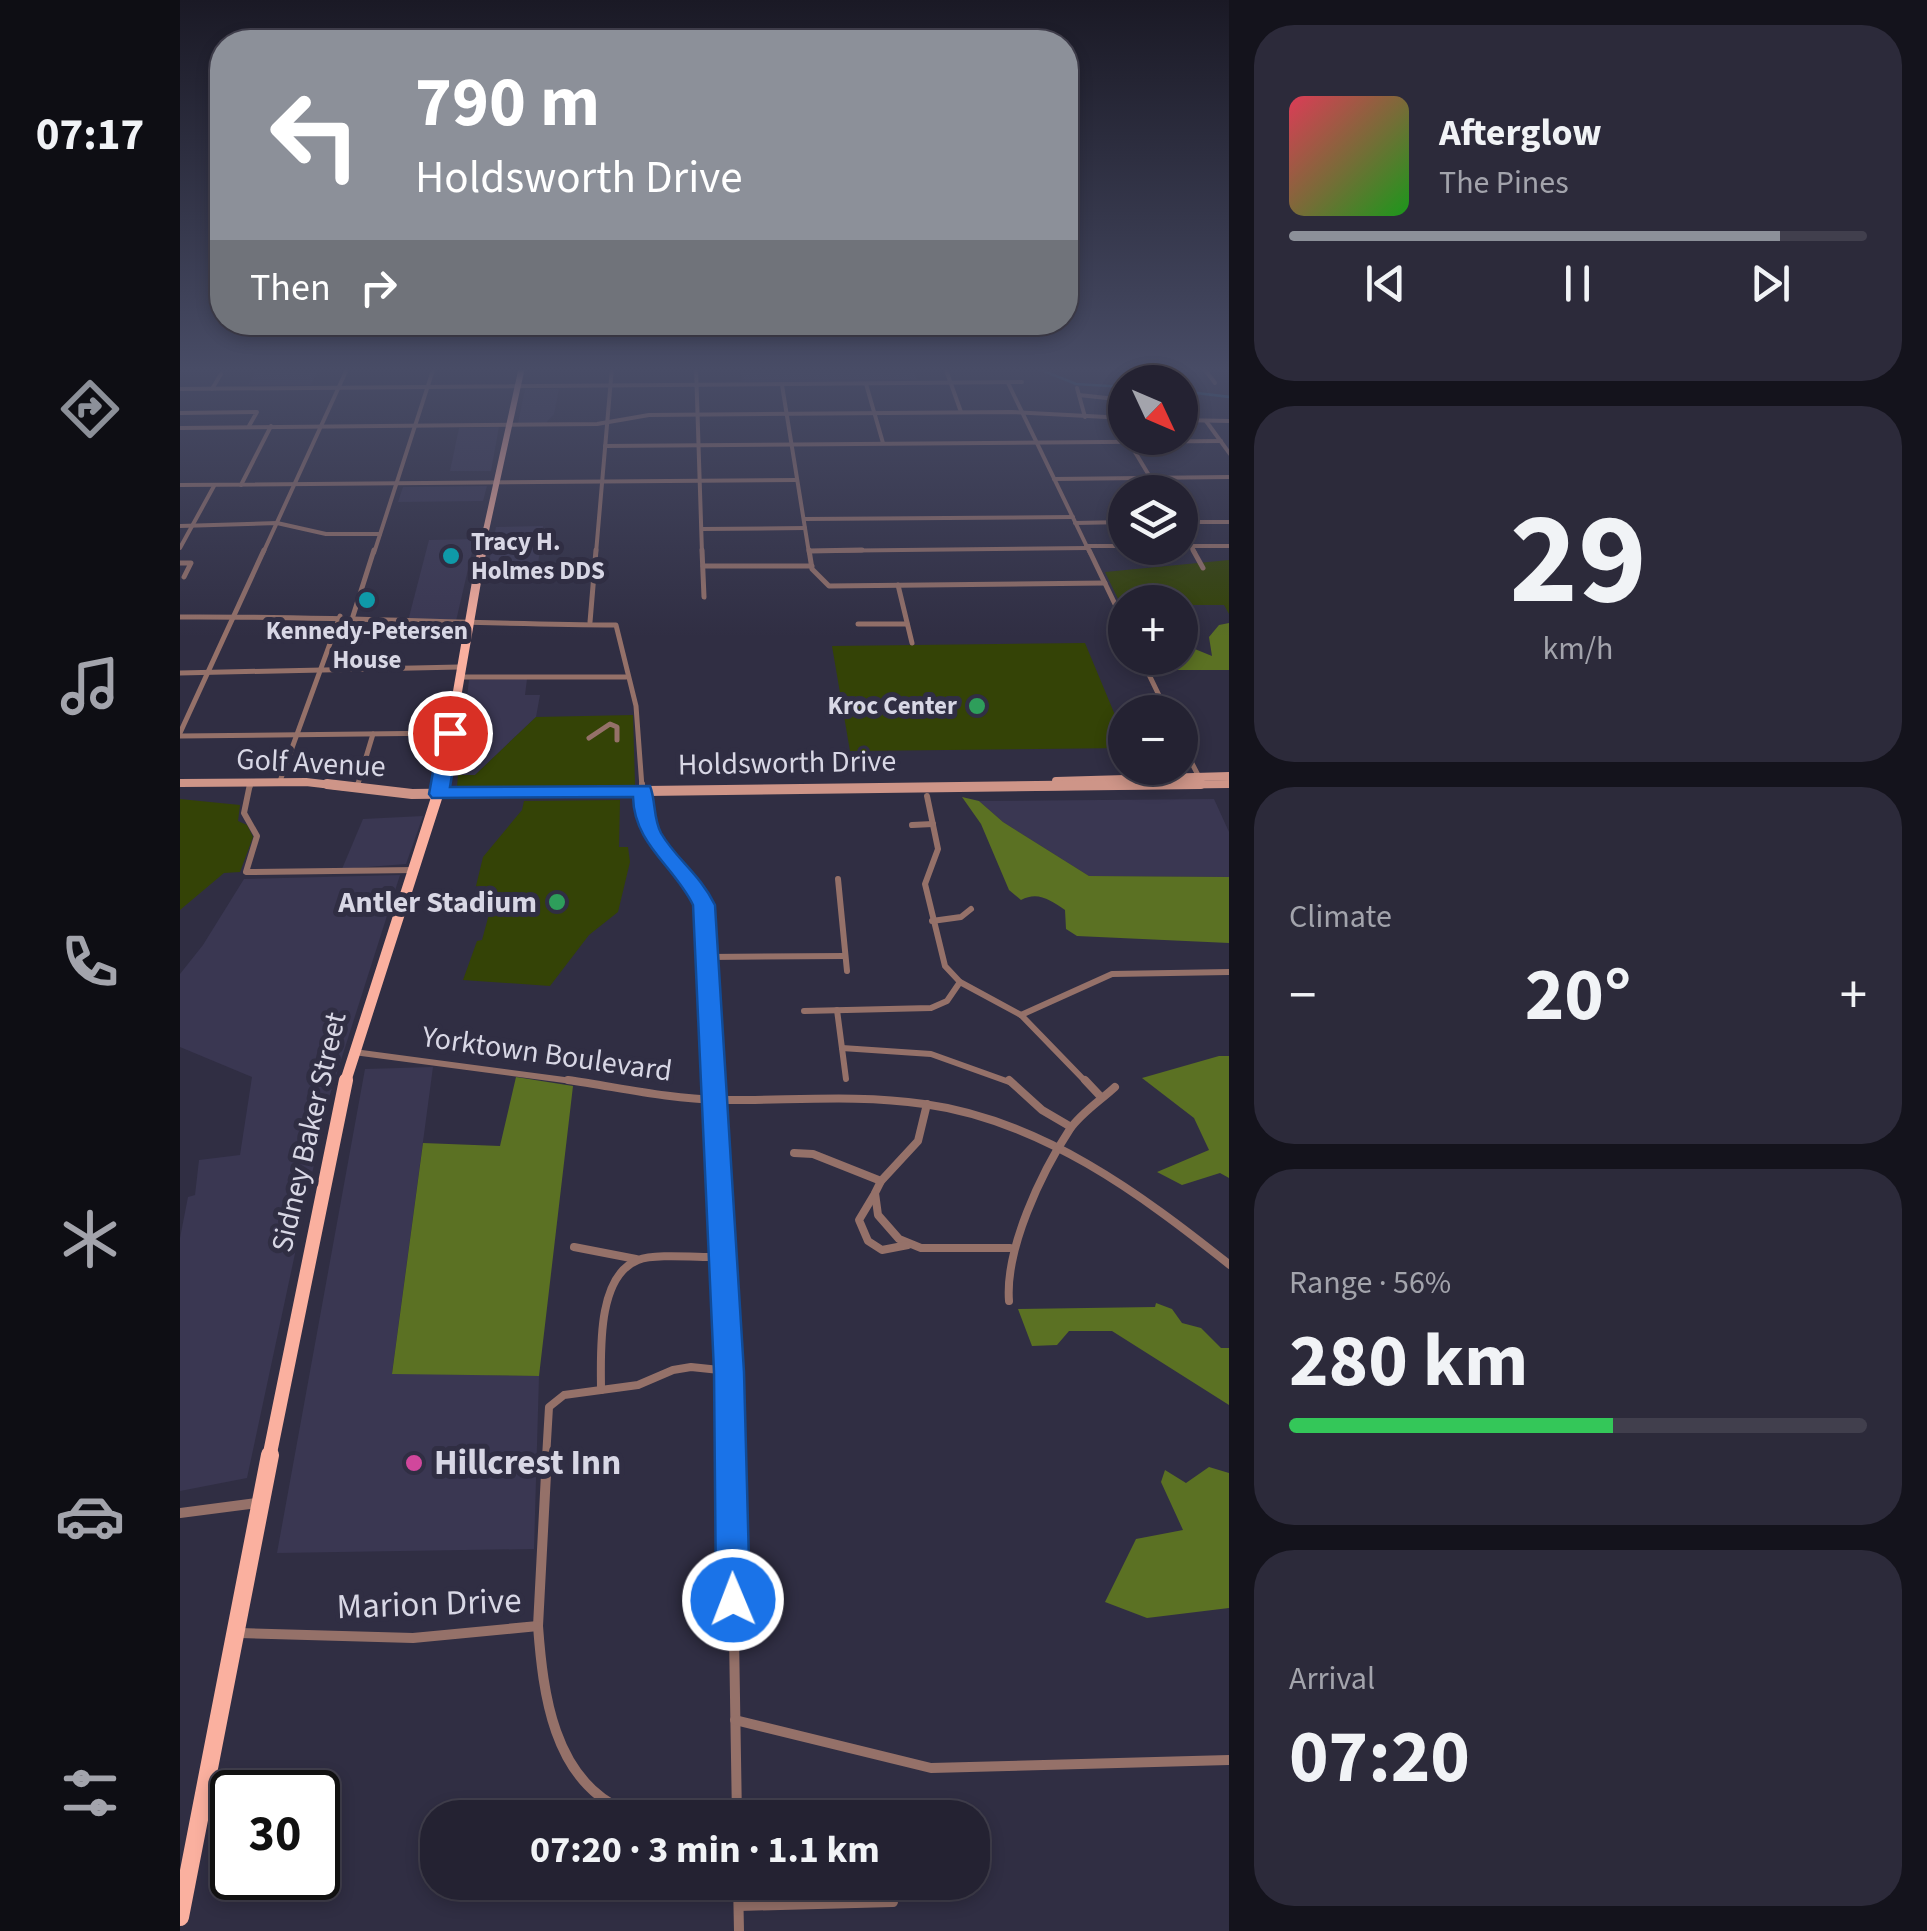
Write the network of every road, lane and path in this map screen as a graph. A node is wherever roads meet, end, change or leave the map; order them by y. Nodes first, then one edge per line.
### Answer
1 (255, 457) edge
2 (307, 457) edge
3 (405, 457) edge
4 (501, 457) edge
5 (604, 457) edge
6 (700, 457) edge
7 (794, 457) edge
8 (1045, 457) edge
9 (1198, 477) edge
10 (1229, 477) edge
11 (1108, 478) edge
12 (1054, 479) junction
13 (797, 480) junction
14 (701, 481) junction
15 (602, 482) junction
16 (495, 483) junction
17 (294, 484) junction
18 (396, 484) junction
19 (180, 485) edge
20 (215, 485) junction
21 (240, 485) junction
22 (804, 519) junction
23 (1074, 520) junction
24 (1108, 521) edge
25 (276, 522) junction
26 (1229, 522) edge
27 (1198, 524) edge
28 (180, 526) edge
29 (192, 526) junction
30 (702, 528) junction
31 (806, 528) junction
32 (380, 534) junction
33 (1108, 546) edge
34 (1198, 546) edge
35 (1229, 546) edge
36 (1087, 547) junction
37 (180, 548) edge
38 (810, 551) junction
39 (1198, 559) edge
40 (180, 563) edge
41 (703, 566) junction
42 (812, 566) junction
43 (1203, 568) dead end
44 (184, 577) dead end
45 (1105, 583) junction
46 (898, 586) junction
47 (1108, 589) edge
48 (704, 597) dead end
49 (340, 616) junction
50 (353, 616) junction
51 (180, 617) edge
52 (233, 617) junction
53 (590, 622) junction
54 (466, 623) junction
55 (858, 624) dead end
56 (907, 624) junction
57 (912, 643) dead end
58 (322, 672) junction
59 (458, 672) junction
60 (180, 673) edge
61 (208, 673) junction
62 (626, 676) junction
63 (182, 726) edge
64 (450, 733) junction
65 (300, 734) junction
66 (373, 734) junction
67 (180, 735) edge
68 (589, 738) dead end
69 (617, 740) dead end
70 (1198, 775) edge
71 (1229, 776) edge
72 (280, 781) junction
73 (251, 782) junction
74 (180, 783) edge
75 (1202, 783) junction
76 (1229, 784) edge
77 (357, 788) junction
78 (643, 791) junction
79 (439, 794) junction
80 (928, 796) dead end
81 (932, 824) junction
82 (912, 825) dead end
83 (415, 870) junction
84 (838, 879) dead end
85 (971, 909) dead end
86 (932, 921) junction
87 (845, 956) junction
88 (708, 957) junction
89 (846, 970) dead end
90 (1229, 972) edge
91 (960, 982) junction
92 (837, 1010) junction
93 (804, 1011) dead end
94 (1021, 1015) junction
95 (842, 1048) junction
96 (352, 1052) junction
97 (846, 1079) dead end
98 (1114, 1087) dead end
99 (1101, 1097) junction
100 (716, 1100) junction
101 (927, 1104) junction
102 (1072, 1127) junction
103 (1060, 1149) junction
104 (794, 1153) dead end
105 (881, 1181) junction
106 (876, 1193) junction
107 (909, 1245) junction
108 (574, 1247) dead end
109 (1010, 1248) junction
110 (724, 1256) junction
111 (638, 1260) junction
112 (1229, 1265) edge
113 (1009, 1302) dead end
114 (729, 1372) junction
115 (601, 1390) junction
116 (258, 1502) junction
117 (180, 1513) edge
118 (538, 1626) junction
119 (234, 1633) junction
120 (735, 1720) junction
121 (1229, 1760) edge
122 (606, 1800) edge
123 (737, 1800) edge
124 (738, 1900) edge
125 (893, 1902) dead end
126 (738, 1906) junction
127 (180, 1918) edge
128 (739, 1931) edge

1 - 21 street
2 - 17 street
3 - 18 street
4 - 16 main road, Sidney Baker Street
5 - 15 street
6 - 14 street
7 - 13 street
8 - 12 street
9 - 10 street
11 - 12 street
12 - 23 street
13 - 14 street
13 - 22 street
14 - 15 street
14 - 30 street
15 - 16 street
15 - 53 street
16 - 18 street
16 - 54 main road, Sidney Baker Street
17 - 18 street
17 - 21 street
17 - 25 street
18 - 32 street
19 - 20 street
20 - 21 street
20 - 29 street
22 - 23 street
22 - 31 street
23 - 24 street
23 - 36 street
25 - 29 street
25 - 32 street
25 - 52 street
26 - 27 street
28 - 29 street
29 - 37 street
30 - 31 street
30 - 41 street
31 - 38 street
32 - 50 street
33 - 36 street
34 - 35 street
36 - 38 street
36 - 45 street
38 - 42 street
39 - 43 street
40 - 44 street
41 - 42 street
41 - 48 street
42 - 46 street
45 - 46 street
45 - 47 street
46 - 56 street
49 - 50 street
49 - 52 street
49 - 58 street
50 - 54 street
51 - 52 street
52 - 61 street
53 - 54 street
53 - 62 street
54 - 59 main road, Sidney Baker Street
55 - 56 street
56 - 57 street
58 - 59 street
58 - 61 street
58 - 65 street
59 - 62 street
59 - 64 main road, Sidney Baker Street
60 - 61 street
61 - 63 street
62 - 78 street
63 - 67 street
64 - 66 street
64 - 79 main road, Sidney Baker Street
65 - 66 street
65 - 67 street
65 - 72 street
66 - 77 street
68 - 69 street
70 - 75 street
71 - 75 main road, Holdsworth Drive
72 - 73 main road, Golf Avenue
72 - 77 main road, Golf Avenue
73 - 74 main road, Golf Avenue
73 - 83 street
75 - 76 main road, Holdsworth Drive
75 - 78 main road, Holdsworth Drive
77 - 79 main road, Golf Avenue
78 - 79 main road, Holdsworth Drive
78 - 88 street
79 - 83 main road, Sidney Baker Street
80 - 81 street
81 - 82 street
81 - 86 street
83 - 96 main road, Sidney Baker Street
84 - 87 street
85 - 86 street
86 - 91 street
87 - 88 street
87 - 89 street
88 - 100 street
90 - 94 street
91 - 92 street
91 - 94 street
92 - 93 street
92 - 95 street
94 - 99 street
95 - 97 street
95 - 102 street
96 - 100 street, Yorktown Boulevard
96 - 116 main road, Sidney Baker Street
98 - 99 street
99 - 102 street
100 - 101 street, Yorktown Boulevard
100 - 110 street
101 - 103 street, Yorktown Boulevard
101 - 105 street
102 - 103 street
103 - 109 street
103 - 112 street, Yorktown Boulevard
104 - 105 street
105 - 106 street
106 - 107 street
106 - 107 street
107 - 109 street
108 - 111 street
109 - 113 street
110 - 111 street
110 - 114 street
111 - 115 street
114 - 115 street
114 - 120 street
115 - 118 street
116 - 117 street
116 - 119 main road, Sidney Baker Street
118 - 119 street, Marion Drive
118 - 122 street, Marion Drive
119 - 127 main road, Sidney Baker Street
120 - 121 street
120 - 123 street
124 - 126 street
125 - 126 street
126 - 128 street

